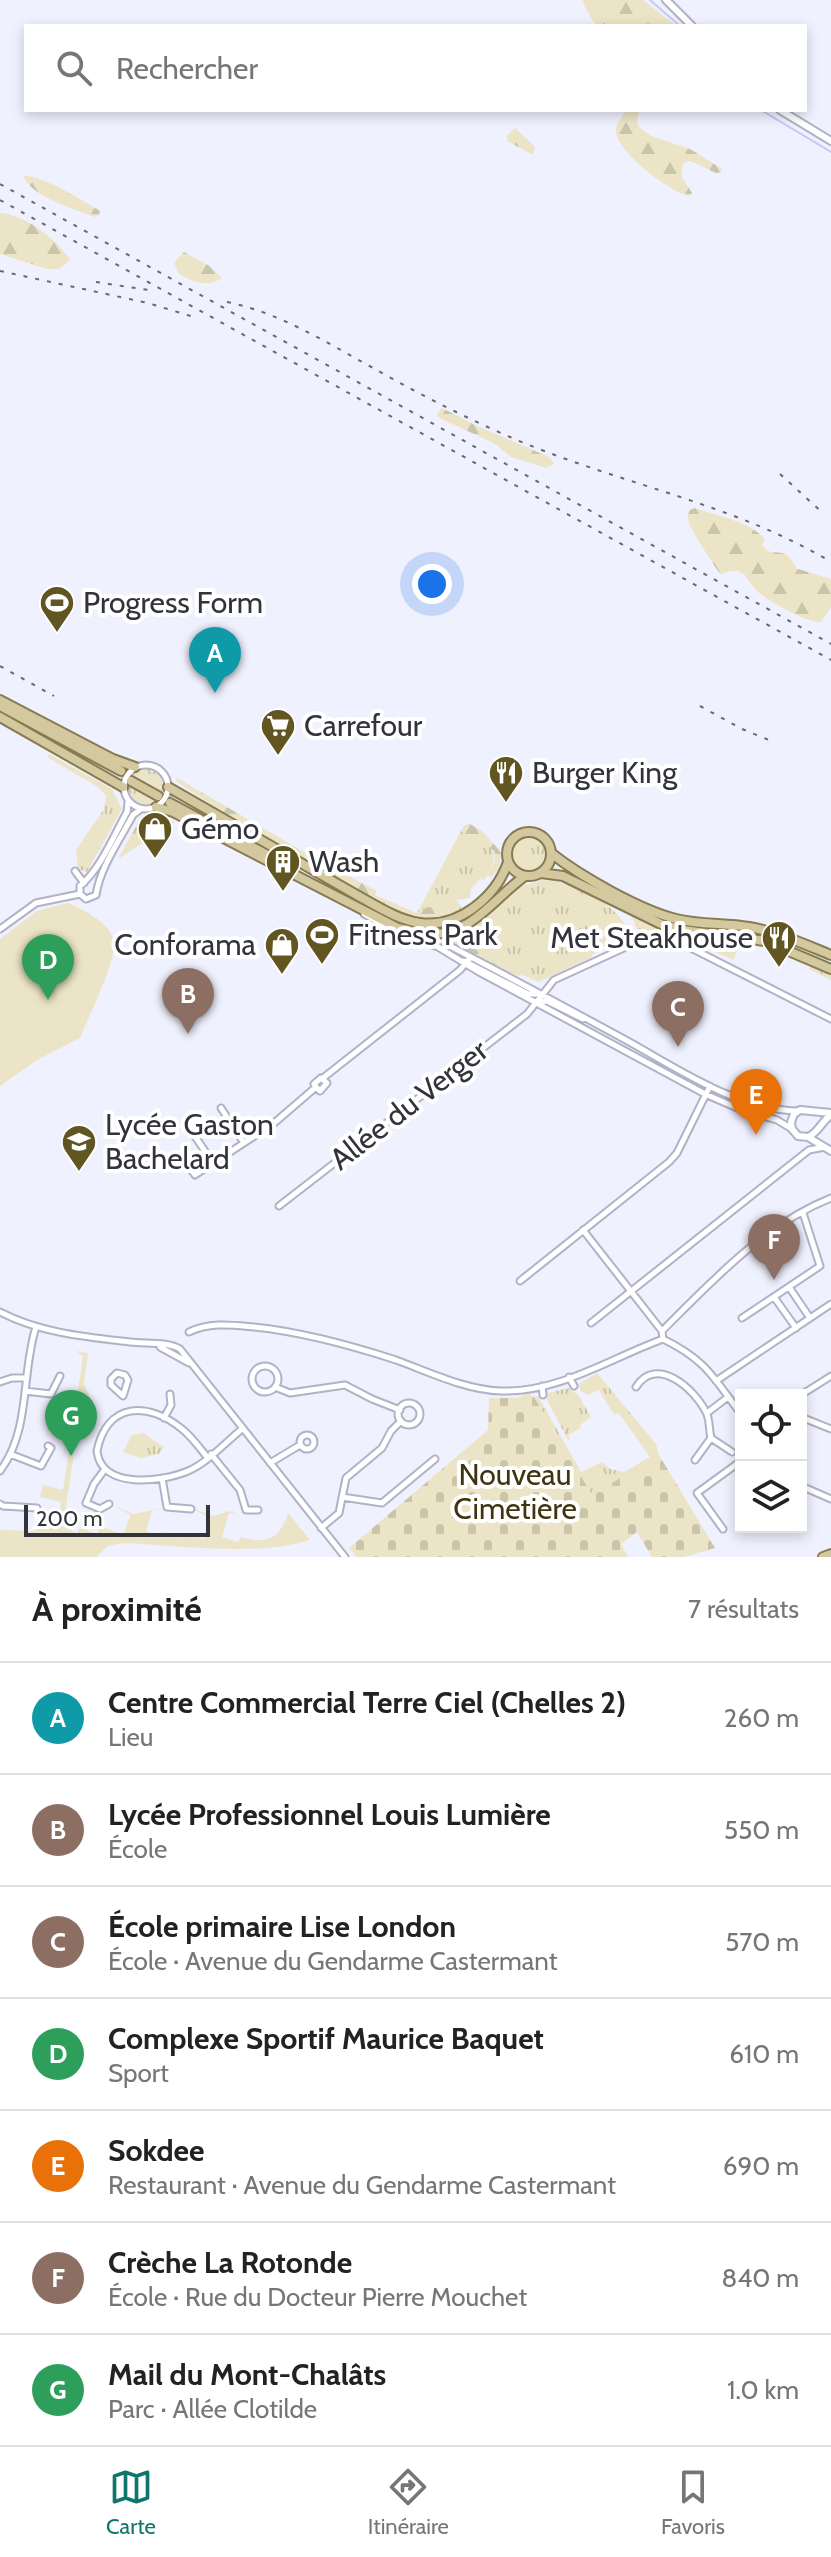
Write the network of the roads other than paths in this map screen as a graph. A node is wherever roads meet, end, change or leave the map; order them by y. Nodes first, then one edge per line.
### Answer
1 (666, 0) edge
2 (690, 24) edge
3 (783, 112) edge
4 (831, 141) edge
5 (0, 700) edge
6 (0, 709) edge
7 (0, 717) edge
8 (135, 767) junction
9 (120, 773) tunnel mouth
10 (129, 782) junction
11 (162, 792) junction
12 (128, 801) junction
13 (156, 807) junction
14 (141, 809) junction
15 (551, 853) junction
16 (508, 862) junction
17 (75, 871) dead end
18 (541, 873) junction
19 (525, 876) junction
20 (86, 882) junction
21 (96, 885) junction
22 (80, 894) junction
23 (362, 898) junction
24 (354, 906) junction
25 (0, 929) edge
26 (414, 930) junction
27 (446, 944) dead end
28 (831, 956) edge
29 (466, 961) junction
30 (831, 969) edge
31 (542, 994) junction
32 (537, 1002) junction
33 (587, 1019) junction
34 (831, 1019) edge
35 (710, 1086) junction
36 (705, 1094) junction
37 (221, 1108) dead end
38 (797, 1111) junction
39 (831, 1114) edge
40 (792, 1129) junction
41 (192, 1132) dead end
42 (805, 1137) junction
43 (244, 1143) junction
44 (828, 1149) edge
45 (809, 1150) junction
46 (205, 1152) junction
47 (213, 1163) junction
48 (831, 1198) edge
49 (279, 1206) dead end
50 (803, 1213) junction
51 (583, 1230) junction
52 (520, 1281) dead end
53 (789, 1287) junction
54 (631, 1291) junction
55 (774, 1297) junction
56 (831, 1304) edge
57 (0, 1312) edge
58 (742, 1318) dead end
59 (810, 1318) junction
60 (591, 1323) dead end
61 (36, 1327) junction
62 (796, 1328) junction
63 (662, 1331) junction
64 (189, 1332) dead end
65 (663, 1339) junction
66 (60, 1376) dead end
67 (831, 1376) edge
68 (569, 1377) junction
69 (25, 1378) junction
70 (716, 1381) junction
71 (0, 1382) edge
72 (542, 1386) junction
73 (574, 1386) dead end
74 (275, 1387) junction
75 (636, 1387) dead end
76 (25, 1391) junction
77 (807, 1391) edge
78 (170, 1394) dead end
79 (543, 1395) dead end
80 (123, 1396) junction
81 (728, 1397) junction
82 (735, 1406) edge
83 (400, 1410) junction
84 (126, 1411) junction
85 (707, 1413) junction
86 (164, 1418) junction
87 (807, 1419) edge
88 (401, 1421) junction
89 (242, 1429) junction
90 (831, 1429) edge
91 (711, 1438) junction
92 (300, 1445) dead end
93 (48, 1446) dead end
94 (732, 1452) dead end
95 (10, 1454) junction
96 (209, 1456) junction
97 (435, 1459) dead end
98 (695, 1460) dead end
99 (270, 1463) junction
100 (735, 1465) edge
101 (105, 1469) junction
102 (0, 1471) edge
103 (162, 1478) junction
104 (807, 1489) edge
105 (342, 1497) junction
106 (831, 1499) edge
107 (0, 1504) edge
108 (109, 1504) dead end
109 (37, 1508) dead end
110 (191, 1509) dead end
111 (258, 1510) dead end
112 (321, 1528) junction
113 (723, 1529) dead end
114 (831, 1554) edge
115 (342, 1556) edge
116 (823, 1557) edge

1 - 2 street
3 - 4 street
5 - 8 main road
6 - 9 main road
7 - 10 main road
8 - 10 street
8 - 11 street
10 - 11 main road
10 - 12 street
11 - 13 street
11 - 23 main road
12 - 14 street
12 - 20 street
13 - 14 street
13 - 24 main road
14 - 21 street
15 - 16 main road
15 - 18 main road
15 - 28 main road
16 - 19 main road
16 - 23 main road
17 - 20 street
18 - 19 main road
18 - 30 main road
19 - 26 main road
20 - 21 street
20 - 22 street
21 - 22 street
22 - 25 street
23 - 26 main road
24 - 26 main road
24 - 29 street
27 - 29 street
29 - 31 street
29 - 32 street
29 - 43 street
31 - 32 street, Allée du Verger
31 - 33 street
31 - 34 street
32 - 33 street
32 - 36 street
32 - 49 street, Allée du Verger
33 - 35 street
35 - 36 street
35 - 38 street
36 - 40 street
36 - 51 street
37 - 43 street
38 - 39 street
38 - 40 street
39 - 42 street
40 - 42 street
41 - 46 street
42 - 44 street
42 - 45 street
43 - 47 street
44 - 45 street
45 - 54 street
46 - 47 street
46 - 47 street
48 - 50 street
50 - 53 street
50 - 63 street
51 - 52 street
51 - 54 street
53 - 55 street
53 - 59 street
54 - 60 street
54 - 63 street
55 - 58 street
55 - 62 street
56 - 59 street
57 - 61 street
59 - 62 street
61 - 69 street
61 - 89 street
62 - 70 street
63 - 65 street
64 - 72 street
65 - 68 street
65 - 70 street
66 - 76 street
67 - 77 street
68 - 72 street
68 - 73 street
69 - 71 street
69 - 76 street
70 - 81 street
72 - 79 street
74 - 74 street
74 - 83 street
75 - 85 street
76 - 95 street
78 - 86 street
80 - 80 street
80 - 84 street
81 - 82 street
81 - 85 street
83 - 88 street
83 - 88 street
84 - 86 street
84 - 101 street
85 - 91 street
86 - 96 street
87 - 90 street
88 - 105 street
89 - 96 street
89 - 99 street
91 - 94 street
91 - 98 street
92 - 99 street
93 - 95 street
95 - 102 street
96 - 103 street
96 - 111 street
97 - 105 street
99 - 112 street
100 - 113 street
101 - 103 street
101 - 108 street
103 - 110 street
104 - 106 street
105 - 112 street
107 - 109 street
112 - 115 street
114 - 116 main road

